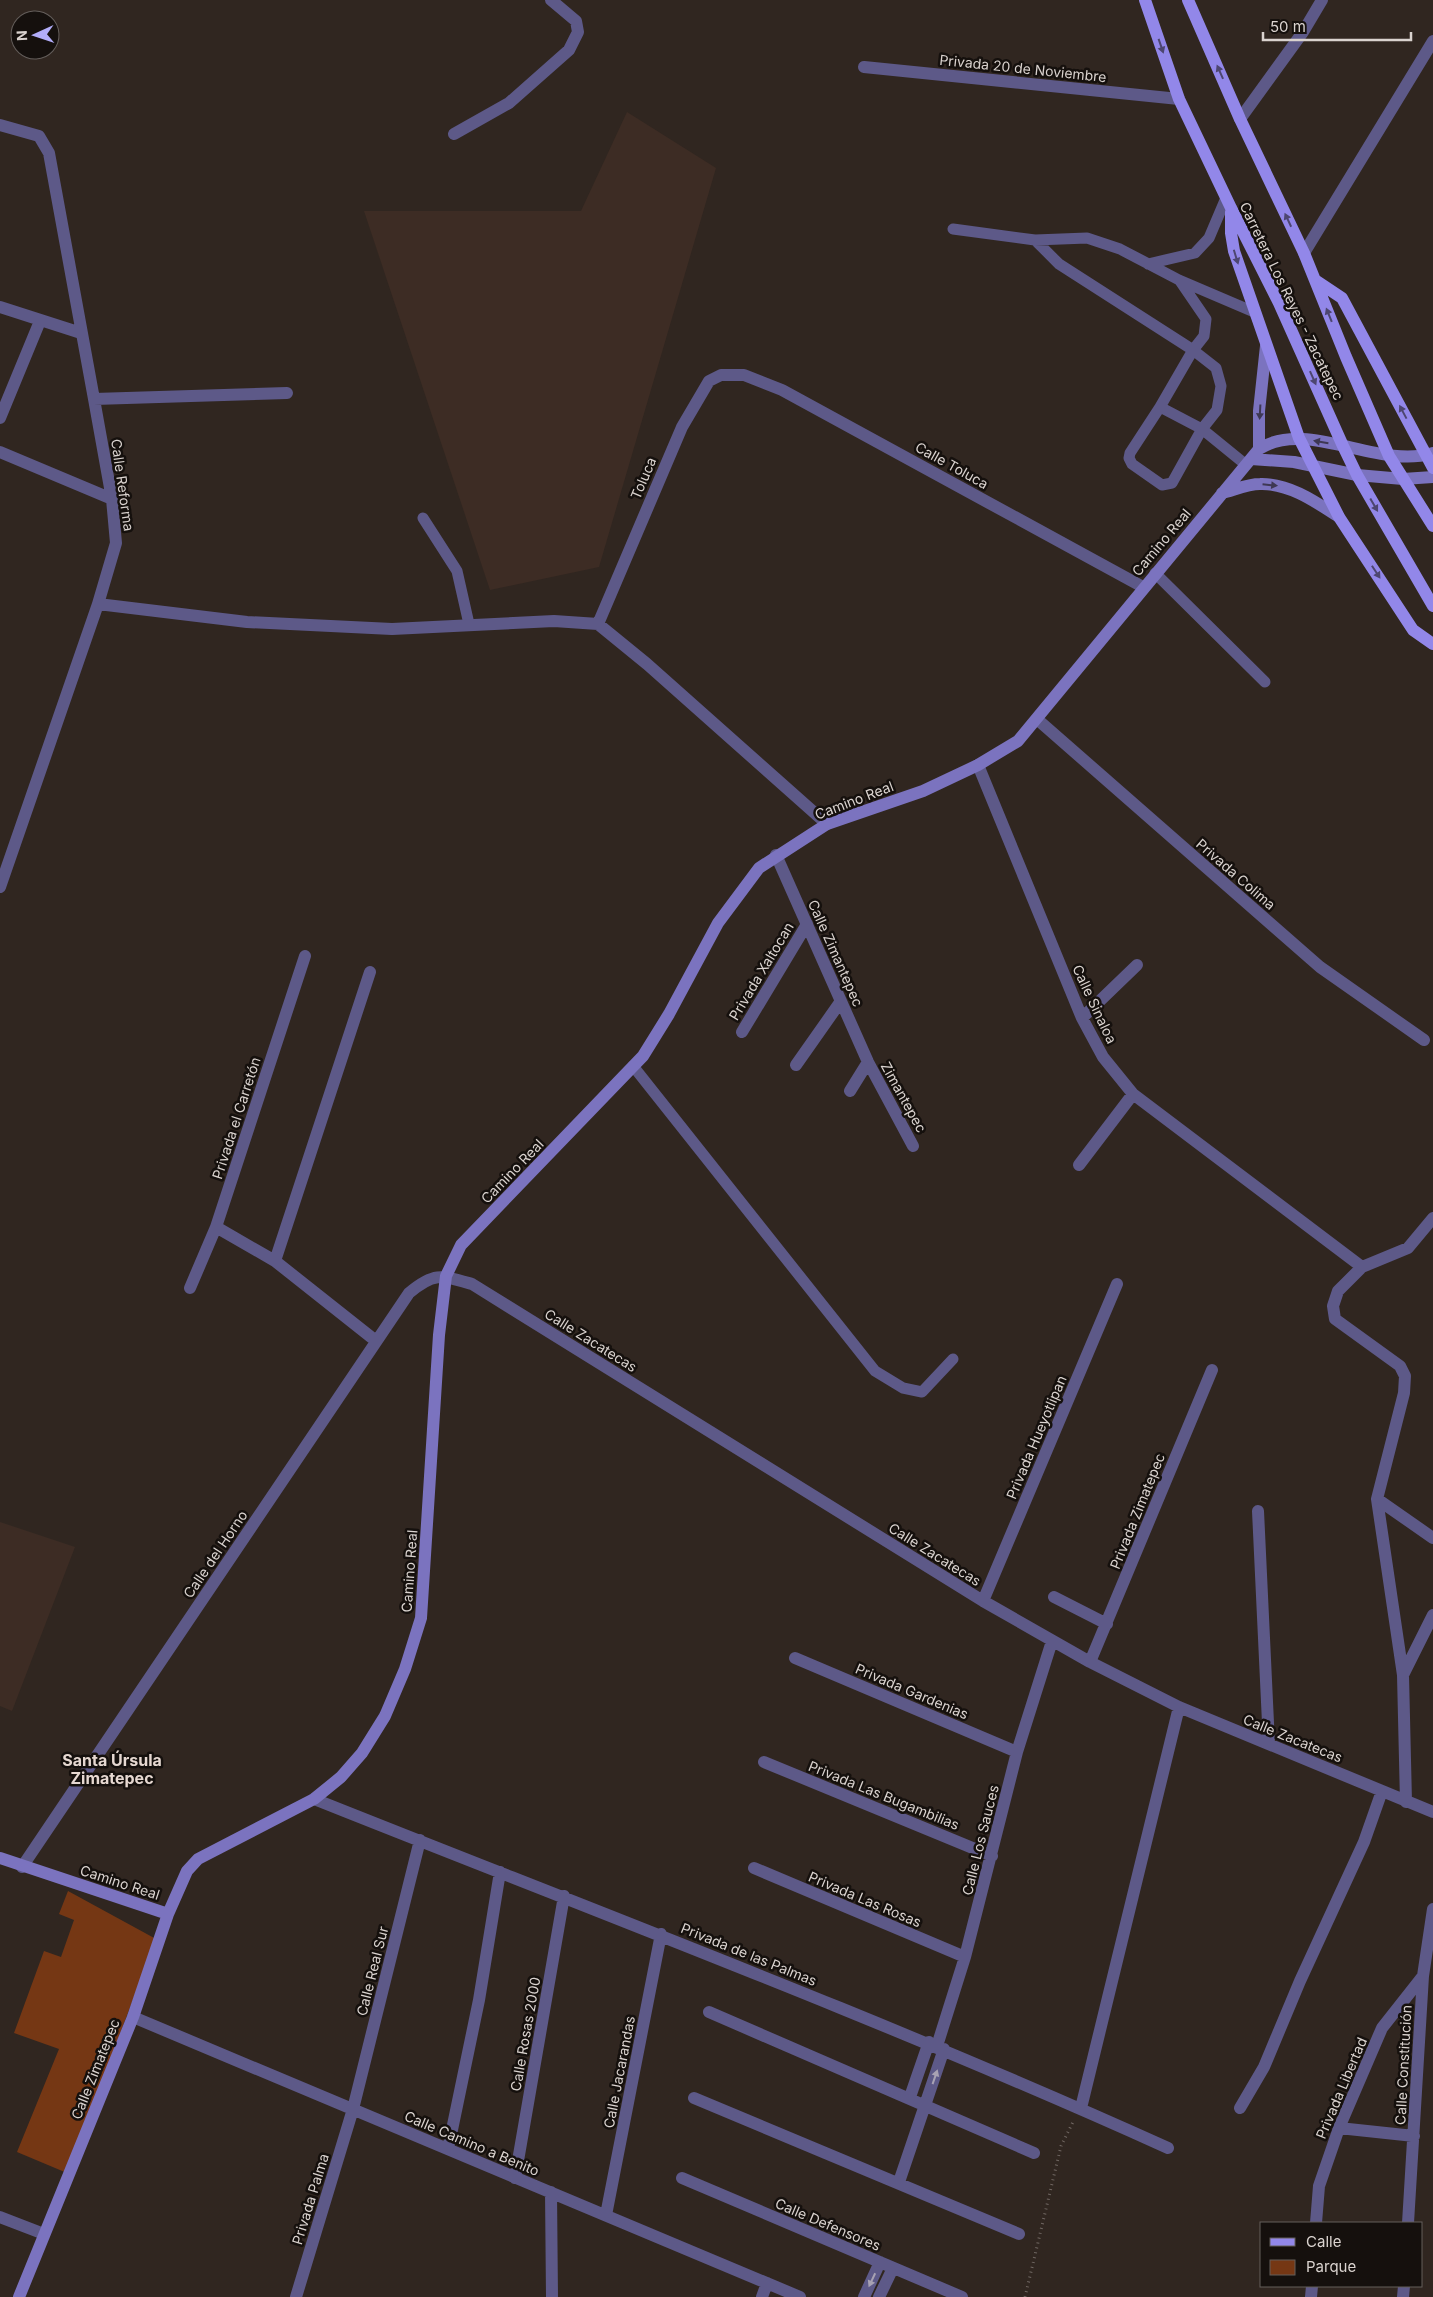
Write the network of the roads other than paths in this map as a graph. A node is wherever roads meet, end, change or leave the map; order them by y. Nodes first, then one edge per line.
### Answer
1 (551, 0) edge
2 (1145, 0) edge
3 (1188, 0) edge
4 (1322, 0) edge
5 (1433, 41) edge
6 (864, 67) dead end
7 (1179, 99) junction
8 (1240, 119) junction
9 (0, 125) edge
10 (454, 134) dead end
11 (1228, 203) junction
12 (954, 229) dead end
13 (1035, 240) junction
14 (1304, 253) junction
15 (1148, 264) junction
16 (1178, 280) junction
17 (1315, 280) junction
18 (0, 307) edge
19 (1254, 312) junction
20 (40, 321) junction
21 (81, 333) junction
22 (1266, 346) junction
23 (1193, 350) junction
24 (744, 375) joint
25 (287, 393) dead end
26 (94, 399) junction
27 (1160, 407) junction
28 (0, 418) edge
29 (1202, 429) junction
30 (1299, 438) junction
31 (1343, 446) junction
32 (0, 452) edge
33 (1429, 454) edge
34 (1389, 456) junction
35 (1252, 457) junction
36 (1312, 465) junction
37 (1433, 468) edge
38 (1357, 475) junction
39 (1433, 477) edge
40 (1403, 479) junction
41 (1222, 493) junction
42 (112, 499) junction
43 (1339, 517) junction
44 (423, 518) dead end
45 (1433, 526) edge
46 (1155, 573) junction
47 (1143, 587) junction
48 (98, 604) junction
49 (1433, 606) edge
50 (469, 624) junction
51 (598, 624) junction
52 (1433, 644) edge
53 (1264, 682) dead end
54 (1038, 720) junction
55 (978, 765) junction
56 (827, 824) junction
57 (776, 855) junction
58 (2, 873) edge
59 (0, 887) edge
60 (806, 924) junction
61 (305, 956) dead end
62 (1137, 965) dead end
63 (370, 972) dead end
64 (841, 1001) junction
65 (1082, 1018) junction
66 (742, 1032) dead end
67 (1424, 1040) dead end
68 (868, 1062) junction
69 (796, 1065) dead end
70 (633, 1066) junction
71 (850, 1091) dead end
72 (1133, 1094) junction
73 (913, 1146) dead end
74 (1079, 1165) dead end
75 (1433, 1218) edge
76 (216, 1227) junction
77 (275, 1262) junction
78 (1362, 1267) junction
79 (446, 1276) junction
80 (1117, 1284) dead end
81 (190, 1288) dead end
82 (376, 1341) junction
83 (953, 1359) dead end
84 (1212, 1370) dead end
85 (1377, 1499) junction
86 (1258, 1511) dead end
87 (1433, 1538) edge
88 (1054, 1597) dead end
89 (983, 1601) junction
90 (1433, 1615) edge
91 (1107, 1624) junction
92 (1052, 1641) junction
93 (796, 1658) dead end
94 (1090, 1662) junction
95 (1403, 1675) junction
96 (1179, 1707) junction
97 (1269, 1744) junction
98 (1017, 1752) junction
99 (764, 1762) dead end
100 (1382, 1791) junction
101 (314, 1799) junction
102 (1406, 1802) junction
103 (1433, 1812) edge
104 (420, 1840) junction
105 (992, 1856) junction
106 (0, 1858) edge
107 (22, 1867) junction
108 (754, 1868) dead end
109 (500, 1872) junction
110 (564, 1896) junction
111 (1433, 1909) edge
112 (168, 1914) junction
113 (661, 1934) junction
114 (965, 1957) junction
115 (1423, 1976) junction
116 (709, 2012) dead end
117 (133, 2017) junction
118 (937, 2046) junction
119 (910, 2097) junction
120 (694, 2098) dead end
121 (926, 2104) junction
122 (1081, 2108) junction
123 (1240, 2108) dead end
124 (353, 2109) junction
125 (1339, 2128) junction
126 (1414, 2136) junction
127 (1168, 2148) dead end
128 (448, 2149) junction
129 (1034, 2153) dead end
130 (515, 2178) junction
131 (682, 2178) dead end
132 (899, 2182) junction
133 (551, 2192) junction
134 (0, 2216) edge
135 (606, 2216) junction
136 (1316, 2222) edge
137 (1408, 2222) edge
138 (44, 2234) junction
139 (1019, 2234) dead end
140 (880, 2262) junction
141 (893, 2268) junction
142 (767, 2283) junction
143 (19, 2297) edge
144 (296, 2297) edge
145 (552, 2297) edge
146 (762, 2297) edge
147 (800, 2297) edge
148 (864, 2297) edge
149 (879, 2297) edge
150 (962, 2297) edge

1 - 10 street
2 -> 7 main road, Carretera Los Reyes - Zacatepec
8 -> 3 main road, Carretera Los Reyes - Zacatepec
4 - 8 street
5 - 14 street
6 - 7 street, Privada 20 de Noviembre
7 - 11 main road, Carretera Los Reyes - Zacatepec
14 -> 8 main road, Carretera Los Reyes - Zacatepec
9 - 21 street, Calle Reforma
11 - 15 lane
11 -> 19 main road
11 -> 31 main road, Carretera Los Reyes - Zacatepec
12 - 13 lane
13 - 15 lane
13 - 23 lane
14 - 17 main road, Carretera Los Reyes - Zacatepec
15 - 16 lane
16 - 19 lane
16 - 23 lane
33 -> 17 main road
34 -> 17 main road, Carretera Los Reyes - Zacatepec
18 - 20 street
19 - 22 main road
20 - 21 street
20 - 28 street
21 - 26 street, Calle Reforma
22 - 30 main road
22 -> 35 main road
23 - 27 lane
23 - 29 lane
24 - 47 street, Calle Toluca
24 - 51 street, Toluca
25 - 26 street
26 - 42 street, Calle Reforma
27 - 29 lane
27 - 29 lane
29 - 35 lane
31 -> 30 main road, Camino Real
30 - 35 main road, Camino Real
30 - 36 main road
31 - 34 main road, Camino Real
31 - 38 main road, Carretera Los Reyes - Zacatepec
32 - 42 street
33 - 34 main road, Camino Real
33 - 37 main road
34 - 40 main road, Carretera Los Reyes - Zacatepec
35 - 36 main road
35 - 41 main road, Camino Real
36 - 38 main road
36 - 43 main road
38 - 40 main road
38 -> 49 main road, Carretera Los Reyes - Zacatepec
39 - 40 main road
40 - 45 main road, Carretera Los Reyes - Zacatepec
41 -> 43 main road
41 - 46 main road, Camino Real
42 - 48 street, Calle Reforma
43 -> 52 main road
44 - 50 lane
46 - 47 main road, Camino Real
46 - 53 lane
47 - 54 main road, Camino Real
48 - 50 street
48 - 58 street, Calle Reforma
50 - 51 street
51 - 56 street
54 - 55 main road, Camino Real
54 - 67 street, Privada Colima
55 - 56 main road, Camino Real
55 - 65 street, Calle Sinaloa
56 - 57 main road, Camino Real
57 - 60 street, Calle Zimantepec
57 - 70 main road, Camino Real
58 - 59 street, Calle Reforma
60 - 64 street, Calle Zimantepec
60 - 66 street, Privada Xaltocan
61 - 76 street, Privada el Carretón
62 - 65 street
63 - 77 street
64 - 68 street, Calle Zimantepec
64 - 69 street
65 - 72 street, Calle Sinaloa
68 - 71 street
68 - 73 street, Zimantepec
70 - 79 main road, Camino Real
70 - 83 lane
72 - 74 street
72 - 78 street, Calle Sinaloa
75 - 78 street
76 - 77 street
76 - 81 street, Privada el Carretón
77 - 82 street
78 - 85 street
79 - 82 street, Calle del Horno
79 - 89 street, Calle Zacatecas
79 - 101 main road, Camino Real
80 - 89 street, Privada Hueyotlipan
82 - 107 street, Calle del Horno
84 - 91 street, Privada Zimatepec
85 - 87 street
85 - 95 street
86 - 97 street
88 - 91 street
89 - 92 street, Calle Zacatecas
90 - 95 street
91 - 94 street, Privada Zimatepec
92 - 94 street, Calle Zacatecas
92 - 98 street, Calle Los Sauces
93 - 98 street, Privada Gardenias
94 - 96 street, Calle Zacatecas
95 - 102 street
96 - 97 street, Calle Zacatecas
96 - 122 street
97 - 100 street, Calle Zacatecas
98 - 105 street, Calle Los Sauces
99 - 105 street, Privada Las Bugambilias
100 - 102 street, Calle Zacatecas
100 - 123 street
101 - 104 street, Privada de las Palmas
101 - 112 main road, Camino Real
102 - 103 street, Calle Zacatecas
104 - 109 street, Privada de las Palmas
104 - 124 street, Calle Real Sur
105 - 114 street, Calle Los Sauces
106 - 107 main road, Camino Real
107 - 112 main road, Camino Real
108 - 114 street, Privada Las Rosas
109 - 110 street, Privada de las Palmas
109 - 128 street
110 - 113 street, Privada de las Palmas
110 - 130 street, Calle Rosas 2000
111 - 115 street, Calle Constitución
112 - 117 main road, Calle Zimatepec
113 - 118 street, Privada de las Palmas
113 - 135 street, Calle Jacarandas
114 - 118 street, Calle Los Sauces
115 - 125 street, Privada Libertad
115 - 126 street, Calle Constitución
116 - 119 street
117 - 124 street, Calle Camino a Benito
117 - 138 main road, Calle Zimatepec
118 - 119 street
121 -> 118 street
118 - 122 street, Privada de las Palmas
119 - 121 street
120 - 132 street
121 - 129 street
121 - 132 street
122 - 127 street, Privada de las Palmas
124 - 128 street, Calle Camino a Benito
124 - 144 street, Privada Palma
125 - 126 street
125 - 136 street, Privada Libertad
126 - 137 street, Calle Constitución
128 - 130 street, Calle Camino a Benito
130 - 133 street, Calle Camino a Benito
131 - 140 street, Calle Defensores
132 - 139 street
133 - 135 street, Calle Camino a Benito
133 - 145 street
134 - 138 street
135 - 142 street, Calle Camino a Benito
138 - 143 main road
140 - 141 street, Calle Defensores
140 -> 148 street
141 - 149 street
141 - 150 street, Calle Defensores
142 - 146 street
142 - 147 street, Calle Camino a Benito

